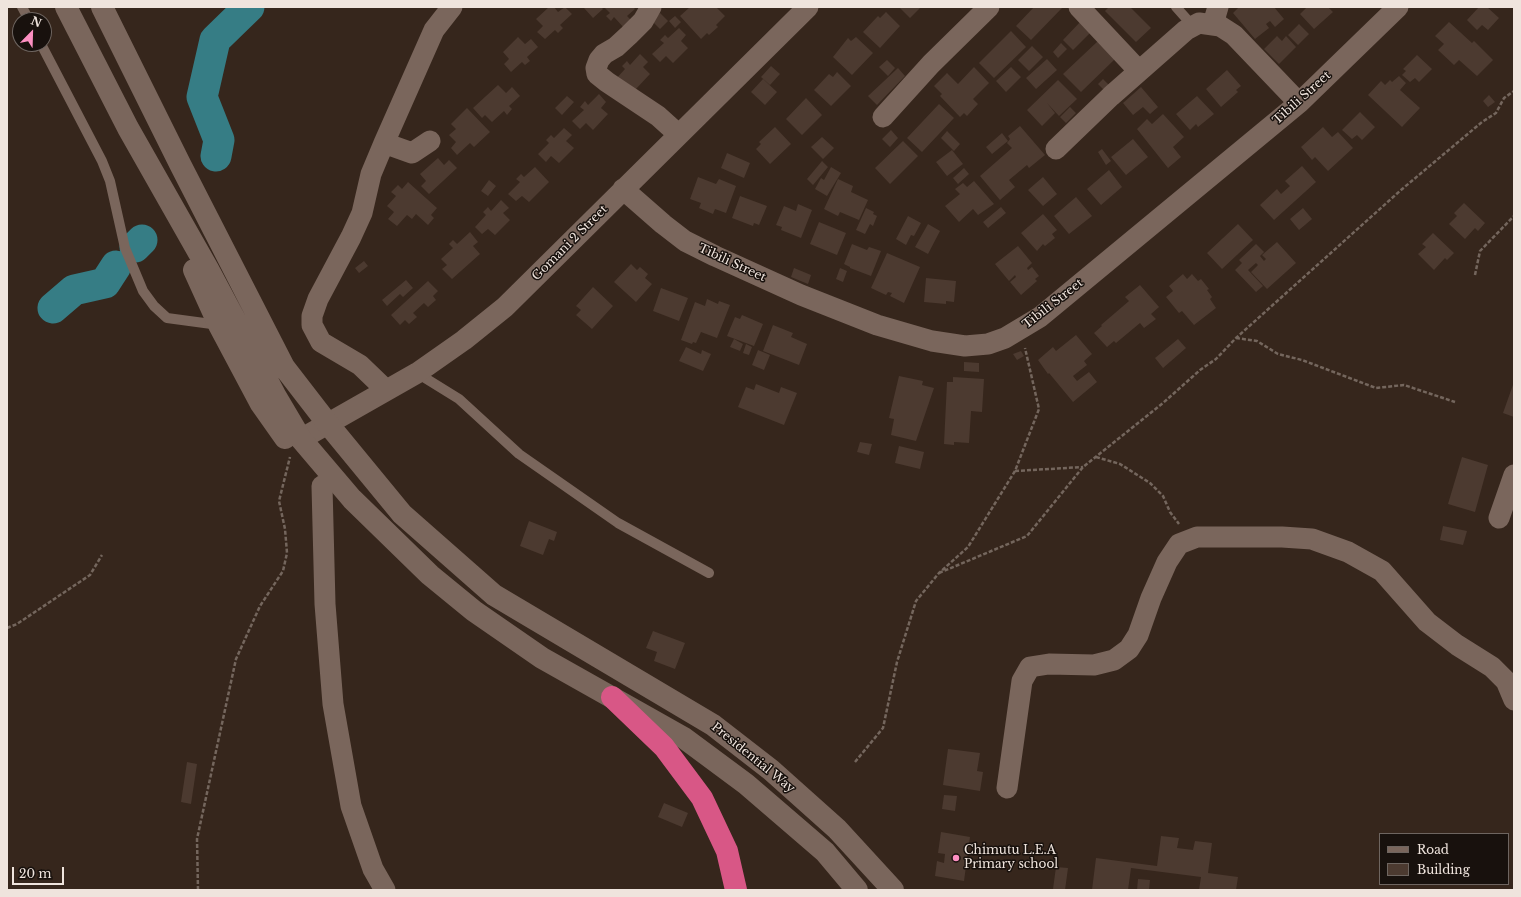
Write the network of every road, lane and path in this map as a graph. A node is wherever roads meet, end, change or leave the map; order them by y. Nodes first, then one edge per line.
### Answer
1 (66, 7) edge
2 (102, 7) edge
3 (452, 7) edge
4 (651, 7) edge
5 (808, 7) edge
6 (989, 7) edge
7 (1079, 7) edge
8 (1176, 7) edge
9 (1398, 7) edge
10 (1208, 19) edge
11 (46, 52) edge
12 (1139, 71) junction
13 (1514, 91) edge
14 (1299, 103) junction
15 (883, 117) dead end
16 (128, 128) junction
17 (678, 134) junction
18 (430, 141) dead end
19 (384, 143) junction
20 (1056, 149) dead end
21 (623, 190) junction
22 (1514, 216) edge
23 (1475, 275) dead end
24 (219, 325) junction
25 (1021, 330) junction
26 (1236, 338) junction
27 (417, 373) junction
28 (386, 390) junction
29 (1455, 402) dead end
30 (328, 424) junction
31 (297, 444) junction
32 (1096, 457) junction
33 (1083, 467) junction
34 (1015, 471) junction
35 (1514, 475) edge
36 (322, 486) junction
37 (1499, 518) dead end
38 (1197, 537) junction
39 (102, 554) dead end
40 (709, 573) dead end
41 (939, 573) junction
42 (7, 628) edge
43 (542, 658) junction
44 (612, 697) junction
45 (1514, 700) edge
46 (855, 762) dead end
47 (1007, 788) dead end
48 (198, 890) edge
49 (385, 890) edge
50 (736, 890) edge
51 (857, 890) edge
52 (893, 890) edge

1 - 16 main road
2 - 30 main road, Presidential Way
3 - 19 street
4 - 17 street
5 - 17 street, Gomani 2 Street
6 - 15 street
7 - 12 street
8 - 10 lane
9 - 14 street, Tibili Street
10 - 12 street
10 - 14 street
11 - 24 lane
12 - 20 street
13 - 26 path
14 - 25 street, Tibili Street
16 - 24 main road
16 - 31 main road
17 - 21 street, Gomani 2 Street
18 - 19 street
19 - 28 street
21 - 25 street, Tibili Street
21 - 27 street, Gomani 2 Street
22 - 23 path
24 - 31 main road
25 - 34 path
26 - 29 path
26 - 32 path
27 - 28 street, Gomani 2 Street
27 - 40 lane
28 - 30 street, Gomani 2 Street
30 - 31 street, Gomani 2 Street
30 - 52 main road, Presidential Way
31 - 36 main road
31 - 43 main road
31 - 48 path
32 - 33 path
32 - 38 path
33 - 34 path
33 - 41 path
34 - 41 path
35 - 37 street
36 - 43 main road
36 - 49 street
38 - 45 street
38 - 47 street
39 - 42 path
41 - 46 path
43 - 44 main road
44 - 50 highway
44 - 51 main road

